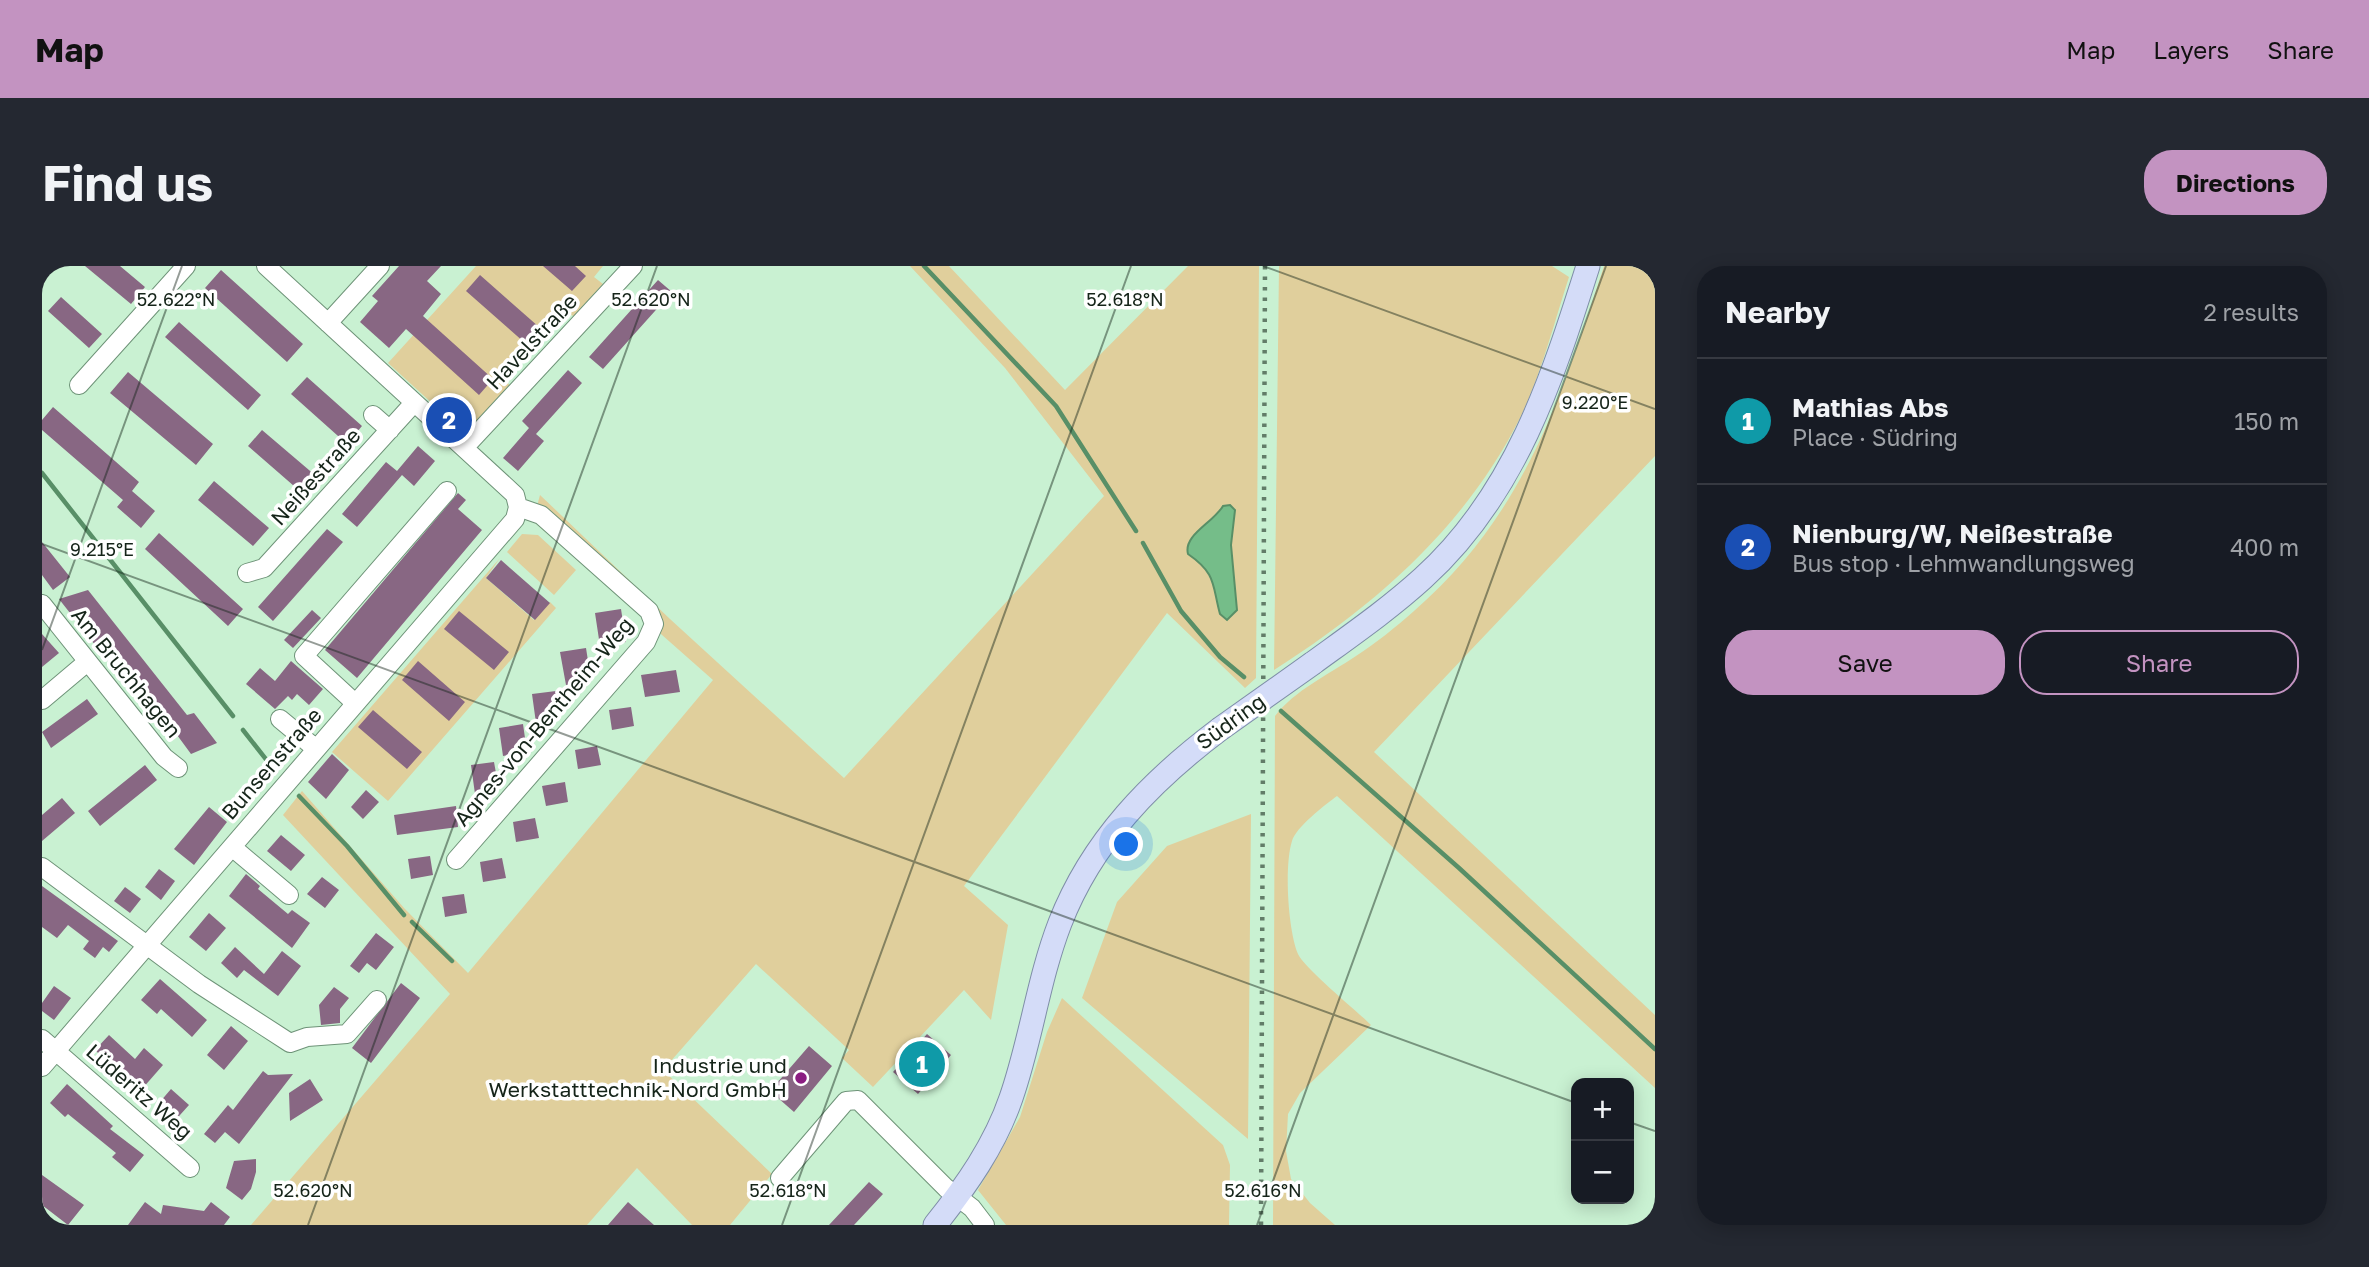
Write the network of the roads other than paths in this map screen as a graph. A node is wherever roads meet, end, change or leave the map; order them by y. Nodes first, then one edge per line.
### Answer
1 (186, 266) edge
2 (266, 266) edge
3 (380, 266) edge
4 (633, 266) edge
5 (1588, 266) edge
6 (328, 323) junction
7 (79, 385) dead end
8 (413, 404) junction
9 (373, 415) dead end
10 (390, 430) junction
11 (464, 448) junction
12 (447, 491) dead end
13 (518, 507) junction
14 (247, 573) dead end
15 (42, 604) edge
16 (86, 663) junction
17 (42, 700) edge
18 (355, 703) junction
19 (280, 719) dead end
20 (315, 748) junction
21 (178, 768) dead end
22 (232, 847) junction
23 (456, 860) dead end
24 (42, 867) edge
25 (289, 895) dead end
26 (148, 944) junction
27 (377, 1000) dead end
28 (42, 1039) edge
29 (57, 1050) junction
30 (42, 1066) edge
31 (190, 1168) dead end
32 (780, 1178) dead end
33 (957, 1197) junction
34 (935, 1225) edge
35 (985, 1225) edge

1 - 7 street
2 - 6 street
3 - 6 street
4 - 11 street, Havelstraße
5 - 33 main road, Südring, bridge
6 - 8 street
8 - 10 street, Neißestraße
8 - 11 street
9 - 10 street
10 - 14 street, Neißestraße
11 - 13 street
12 - 18 street
13 - 18 street, Bunsenstraße
13 - 23 street, Agnes-von-Bentheim-Weg
15 - 16 street, Am Bruchhagen
16 - 17 street
16 - 21 street, Am Bruchhagen
18 - 20 street, Bunsenstraße
19 - 20 street
20 - 22 street, Bunsenstraße
22 - 25 street
22 - 26 street, Bunsenstraße
24 - 26 street
26 - 27 street
26 - 29 street, Bunsenstraße
28 - 29 street
29 - 30 street, Bunsenstraße
29 - 31 street, Lüderitz Weg
32 - 33 street
33 - 34 main road, Südring
33 - 35 street

